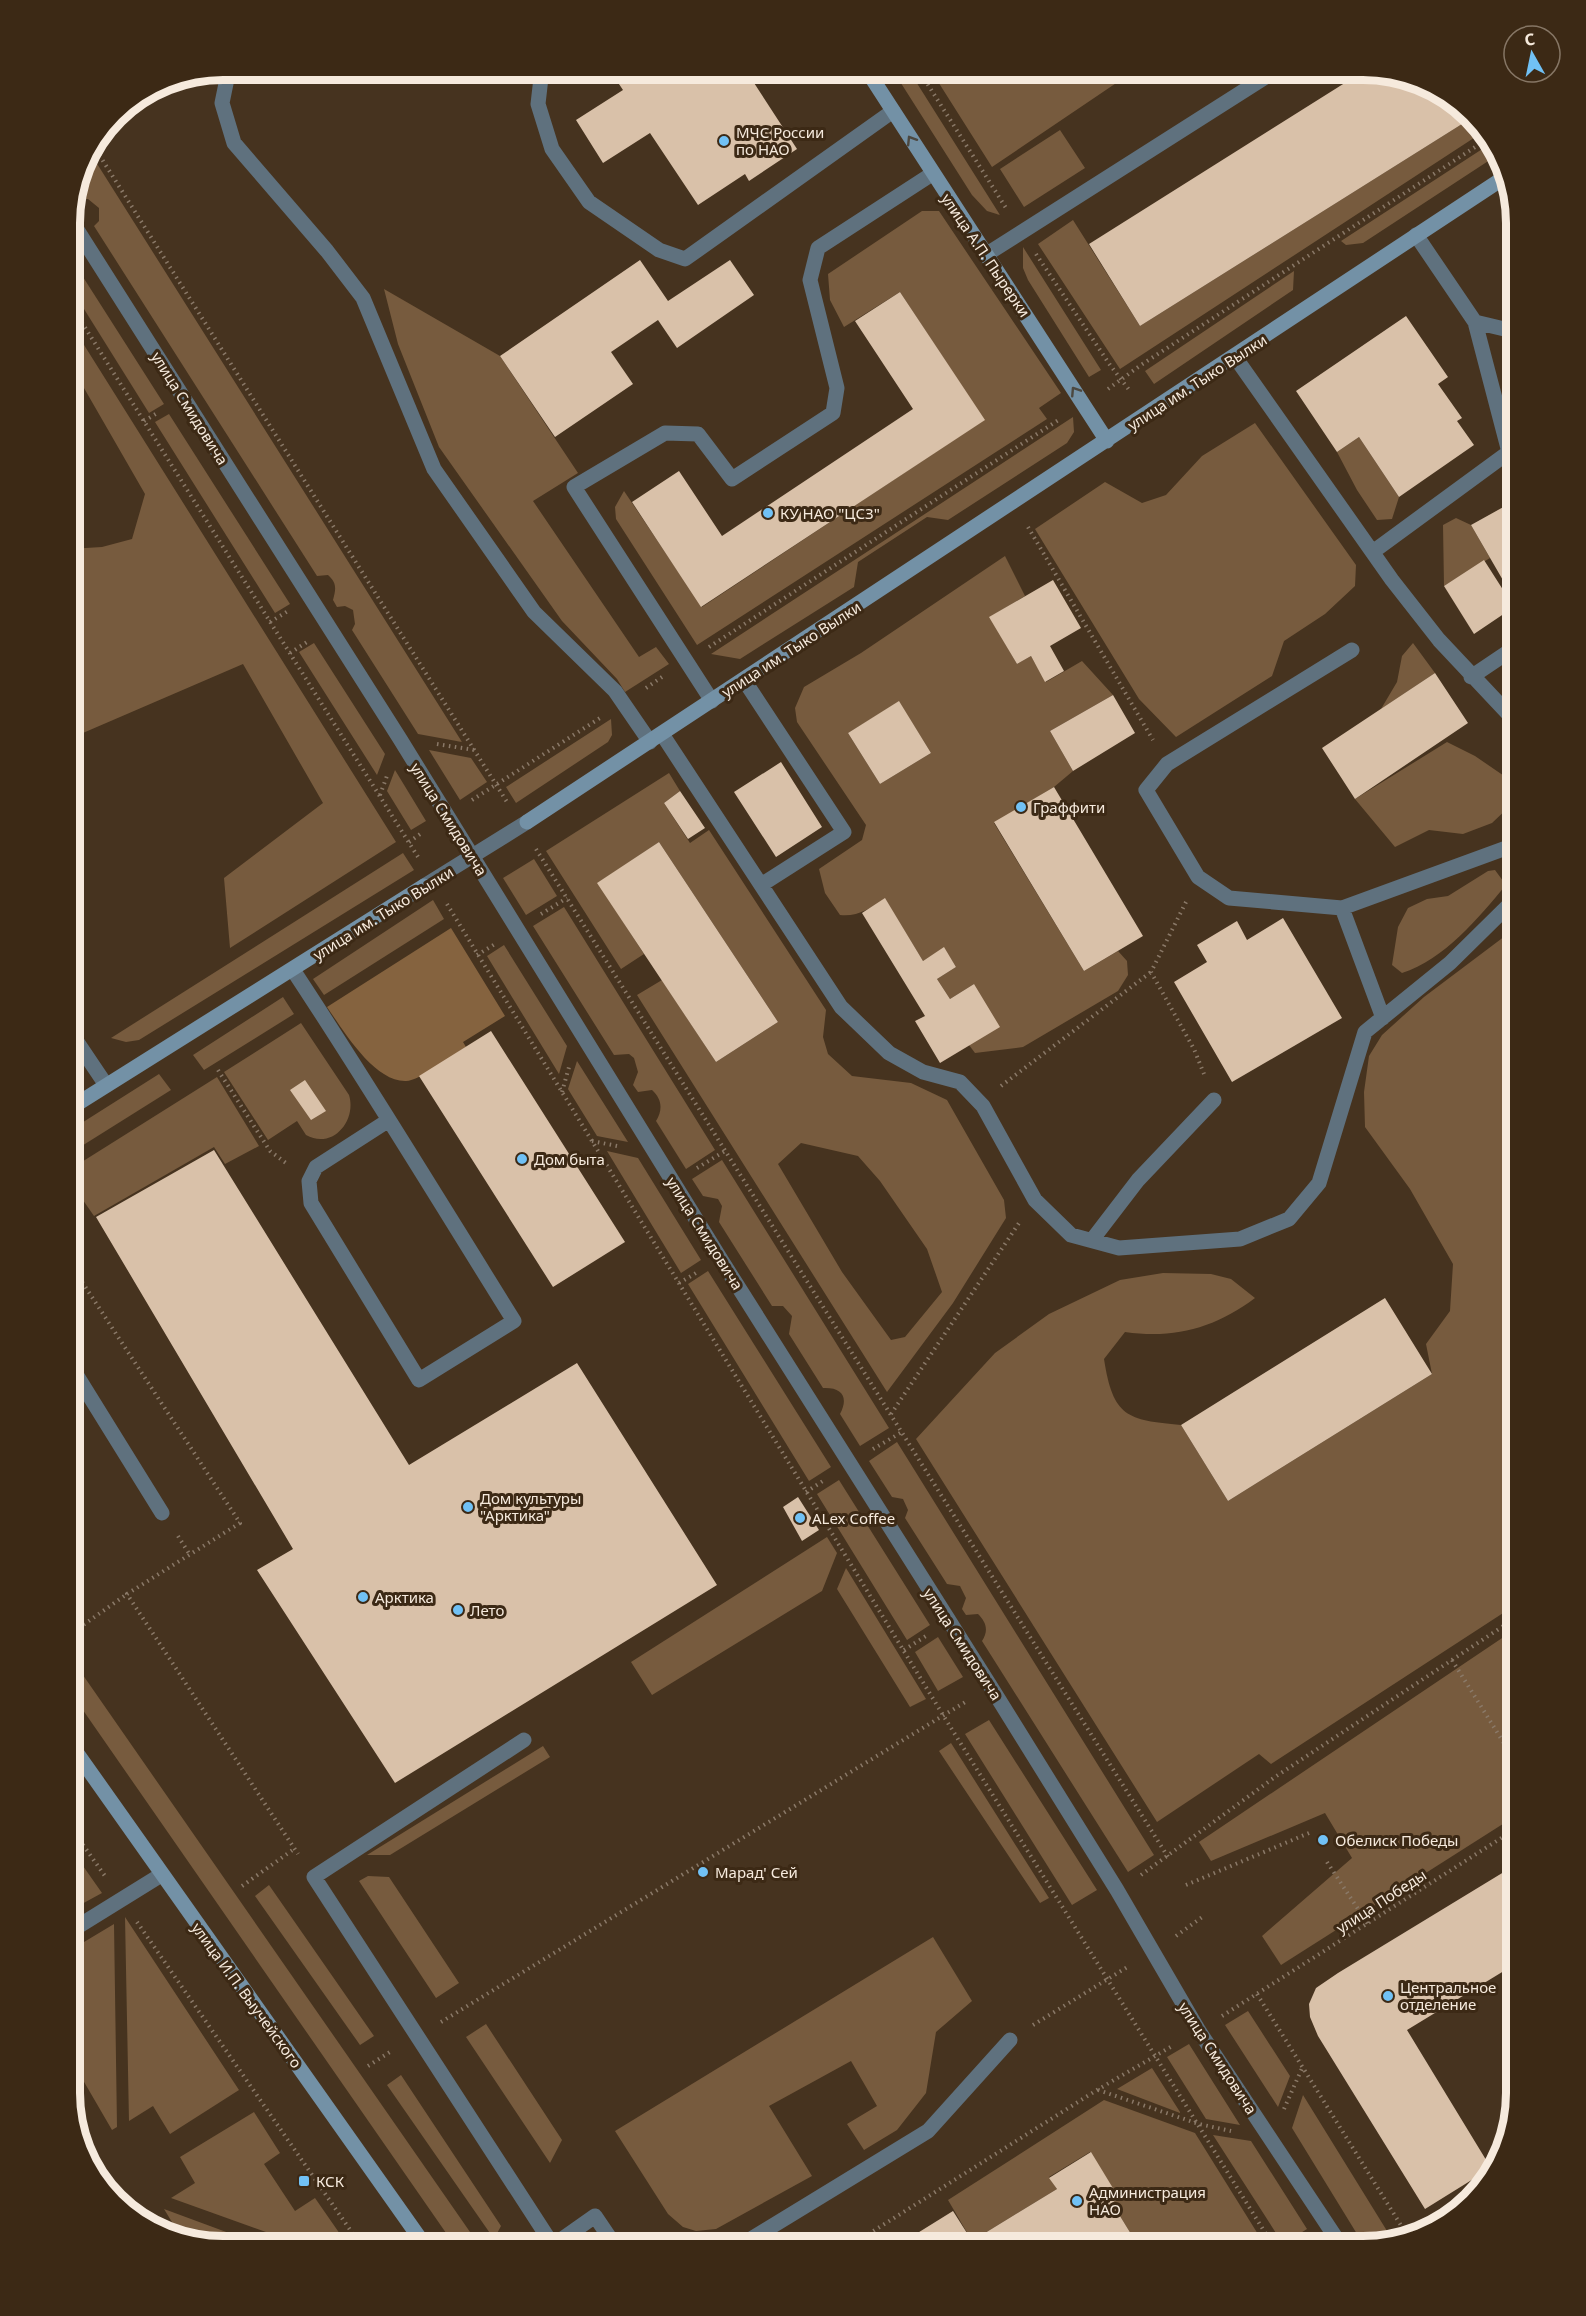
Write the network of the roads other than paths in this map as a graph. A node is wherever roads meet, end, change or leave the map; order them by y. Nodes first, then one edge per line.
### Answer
1 (227, 80) edge
2 (541, 80) edge
3 (873, 80) edge
4 (1261, 80) edge
5 (893, 111) junction
6 (932, 174) junction
7 (1500, 180) edge
8 (80, 234) edge
9 (1416, 235) junction
10 (987, 254) junction
11 (1475, 322) junction
12 (1506, 329) edge
13 (1235, 357) junction
14 (1107, 441) junction
15 (1506, 441) edge
16 (1506, 454) edge
17 (1374, 551) junction
18 (1352, 650) dead end
19 (1506, 653) edge
20 (1471, 677) junction
21 (744, 680) junction
22 (712, 701) junction
23 (1506, 712) edge
24 (656, 738) junction
25 (1506, 848) edge
26 (471, 856) junction
27 (761, 885) junction
28 (1342, 908) junction
29 (1506, 908) edge
30 (293, 970) junction
31 (1383, 1018) junction
32 (80, 1046) edge
33 (106, 1085) junction
34 (1214, 1100) road end
35 (80, 1102) edge
36 (389, 1120) junction
37 (1092, 1240) junction
38 (80, 1381) edge
39 (162, 1513) dead end
40 (524, 1740) dead end
41 (80, 1758) edge
42 (161, 1875) junction
43 (80, 1926) edge
44 (1010, 2040) road end
45 (418, 2236) edge
46 (547, 2236) edge
47 (567, 2236) edge
48 (609, 2236) edge
49 (756, 2236) edge
50 (1335, 2236) edge

1 - 24 street
2 - 5 street
3 - 5 street, улица А.П. Пырерки
4 - 10 street
6 -> 5 street, улица А.П. Пырерки
6 - 10 street, улица А.П. Пырерки
6 - 22 street
7 - 9 street, улица им. Тыко Вылки
8 - 26 street, улица Смидовича
9 - 11 street
9 - 13 street, улица им. Тыко Вылки
14 -> 10 street, улица А.П. Пырерки
11 - 12 street
11 - 15 street
13 - 14 street, улица им. Тыко Вылки
13 - 17 street
14 - 21 street, улица им. Тыко Вылки
16 - 17 street
17 - 20 street
18 - 28 street
19 - 20 street
20 - 23 street
21 - 22 street, улица им. Тыко Вылки
21 - 27 street
22 - 24 street, улица им. Тыко Вылки
24 - 26 street, улица им. Тыко Вылки
24 - 27 street
25 - 28 street
26 - 30 street, улица им. Тыко Вылки
26 - 50 street, улица Смидовича
27 - 37 street
28 - 31 street
29 - 31 street
30 - 33 street, улица им. Тыко Вылки
30 - 36 street
31 - 37 street
32 - 33 street
33 - 35 street, улица им. Тыко Вылки
34 - 37 street
36 - 36 street
38 - 39 street
40 - 46 street
41 - 42 street, улица И.П. Выучейского
42 - 43 street
42 - 45 street, улица И.П. Выучейского
44 - 49 street
47 - 48 street

